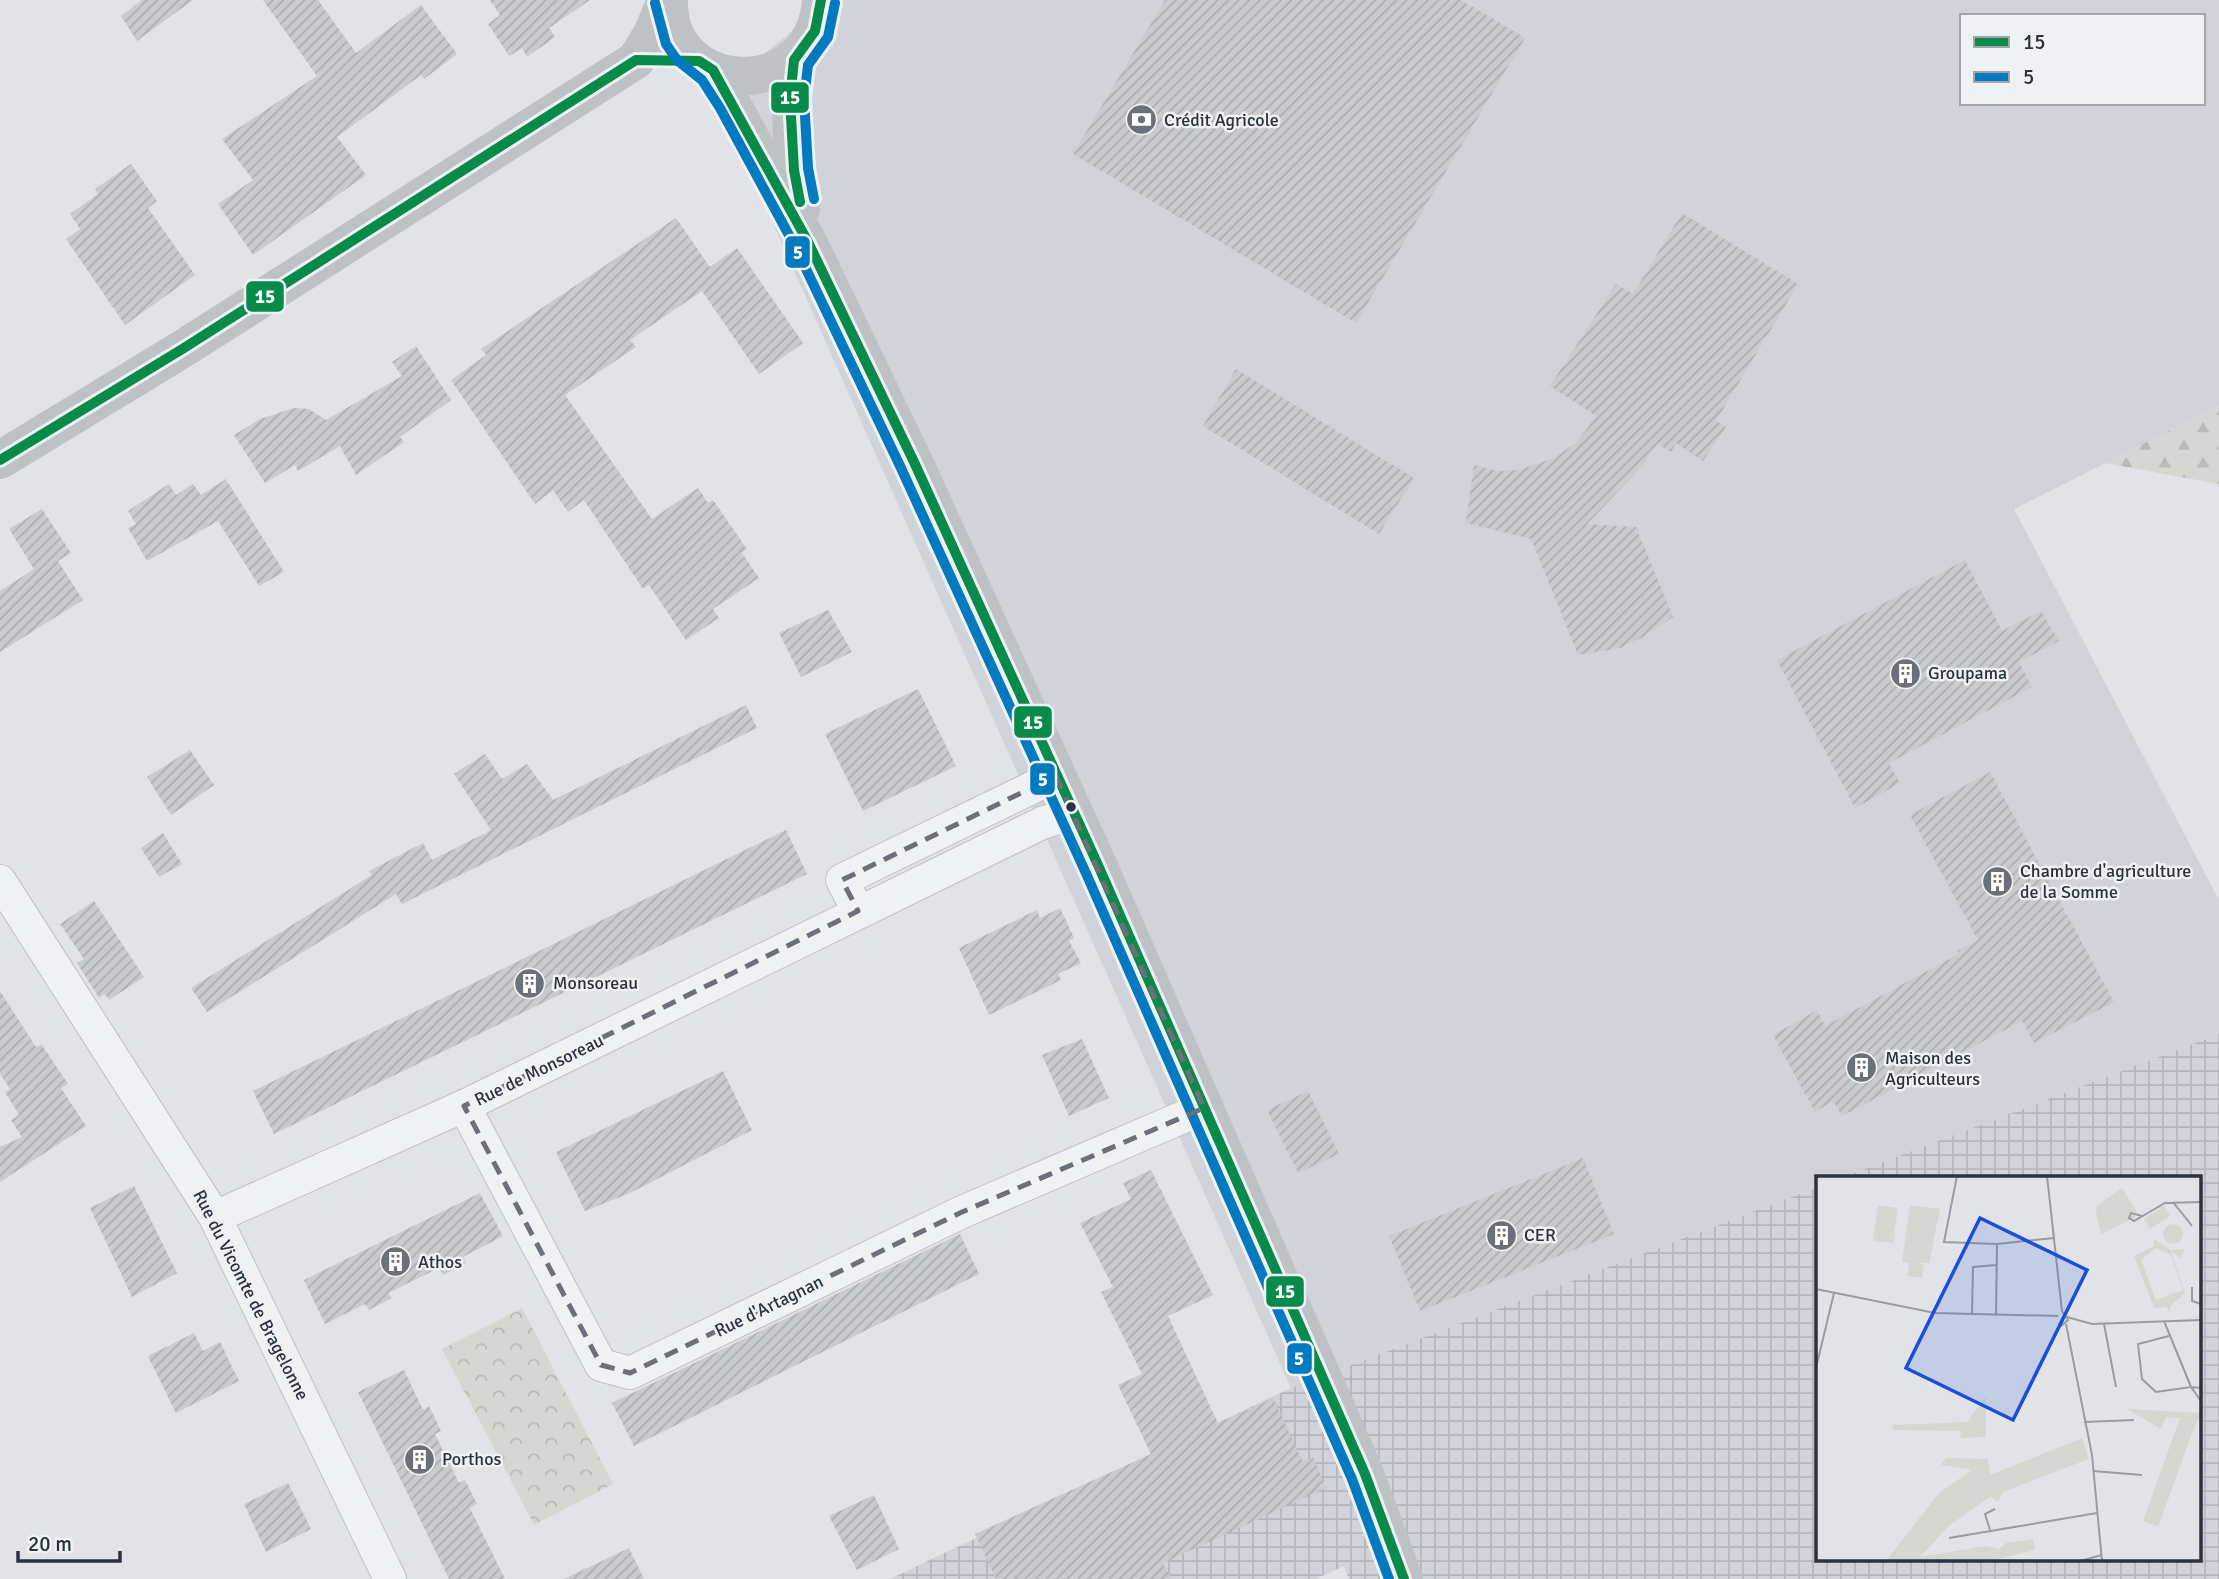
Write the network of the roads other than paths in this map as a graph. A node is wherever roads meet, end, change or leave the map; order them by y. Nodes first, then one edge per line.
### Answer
1 (668, 0) edge
2 (821, 0) edge
3 (636, 60) junction
4 (794, 60) junction
5 (706, 66) junction
6 (808, 242) junction
7 (0, 460) edge
8 (1056, 776) junction
9 (1072, 813) junction
10 (0, 881) edge
11 (858, 911) junction
12 (464, 1106) junction
13 (1204, 1108) junction
14 (215, 1217) junction
15 (390, 1579) edge
16 (1404, 1579) edge

1 - 3 street
1 - 5 street
2 - 4 street
3 - 5 street
3 - 7 street
4 - 5 street
4 - 6 street
5 - 6 street
6 - 8 street
8 - 9 street
8 - 11 street
9 - 11 street, Rue de Monsoreau
9 - 13 street
10 - 14 street, Rue du Vicomte de Bragelonne
11 - 12 street, Rue de Monsoreau
12 - 13 street, Rue d'Artagnan
12 - 14 street, Rue de Monsoreau
13 - 16 street
14 - 15 street, Rue du Vicomte de Bragelonne

